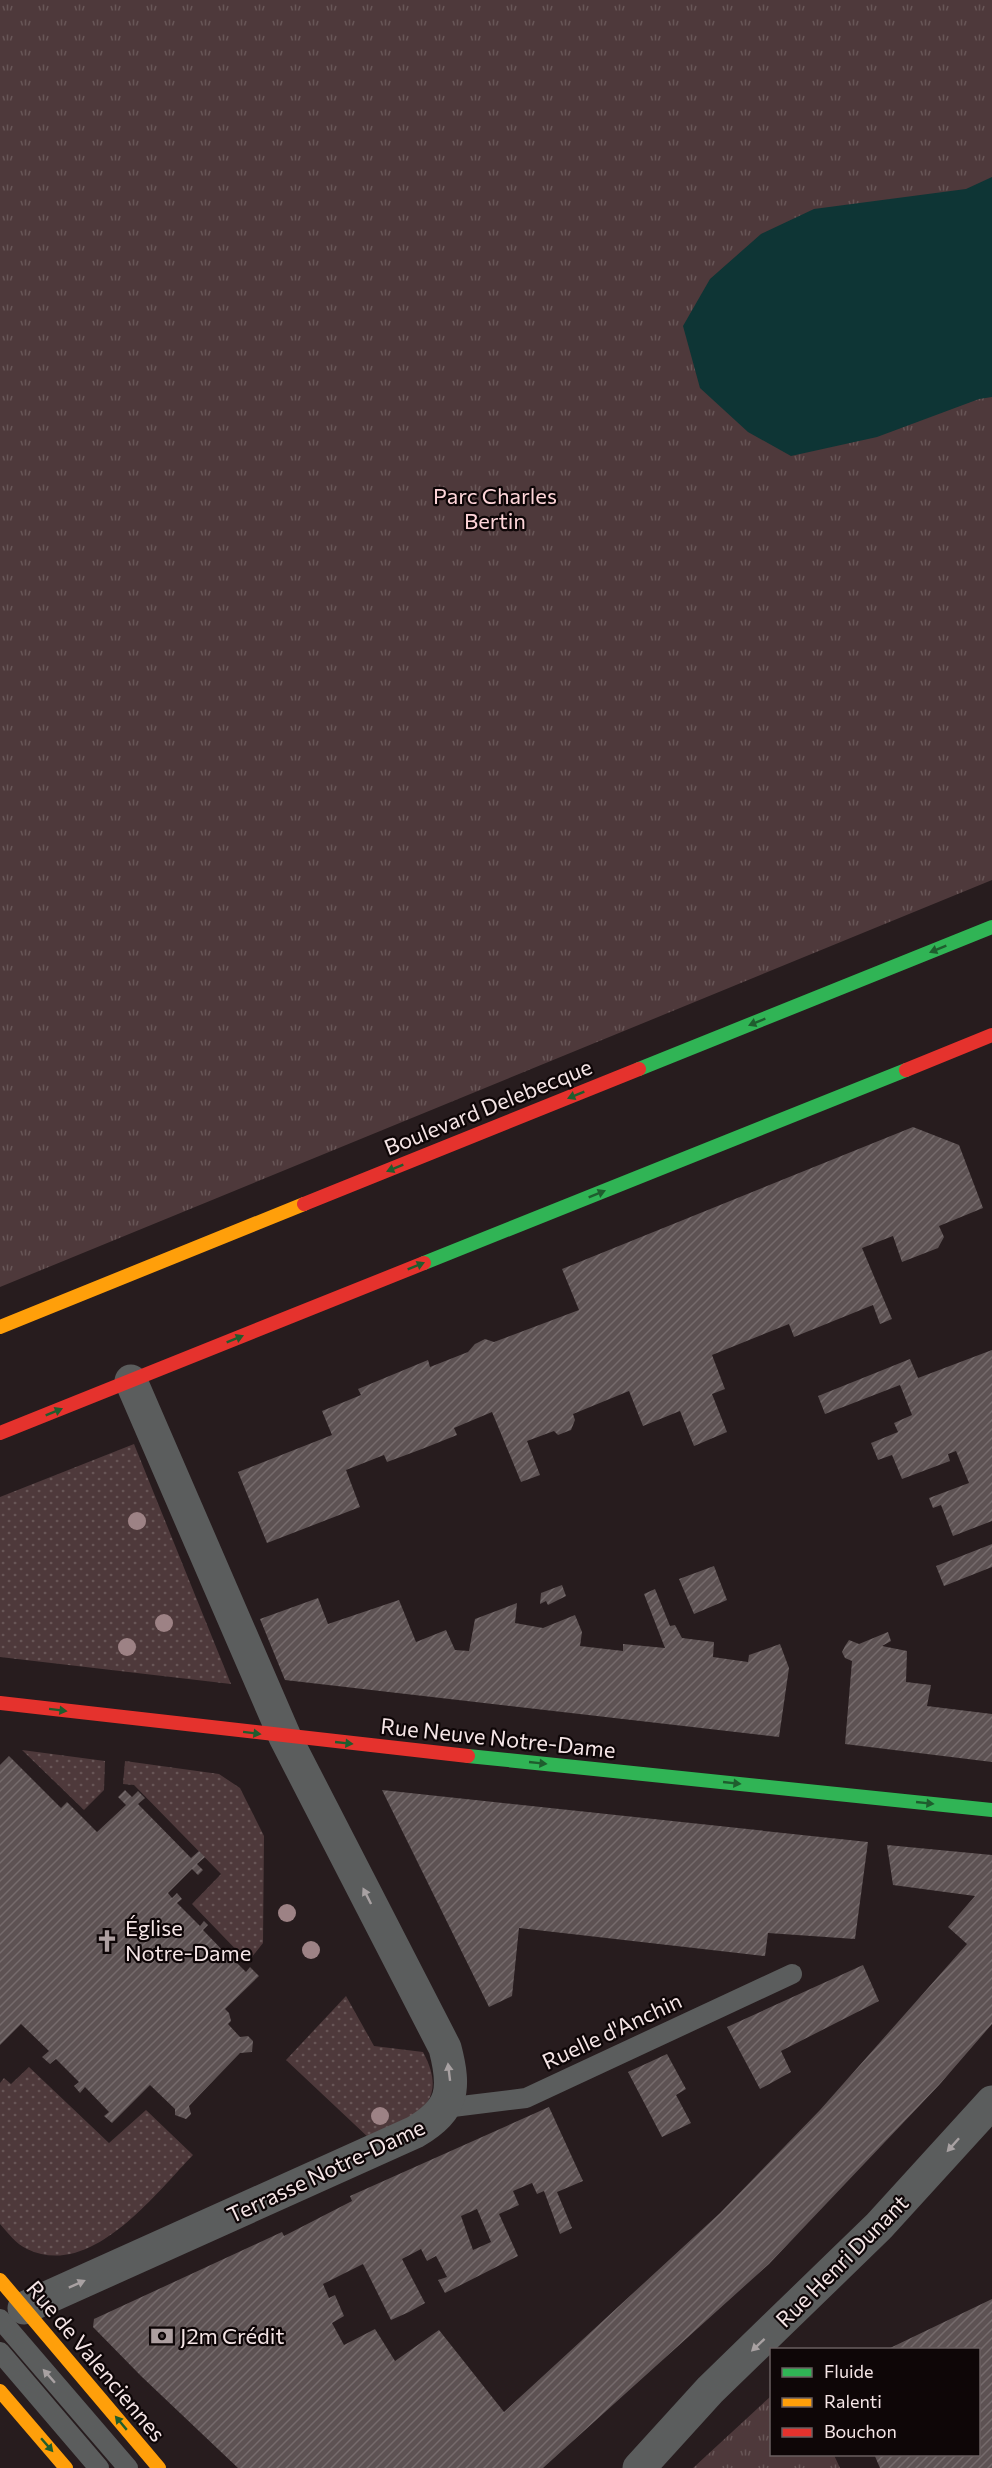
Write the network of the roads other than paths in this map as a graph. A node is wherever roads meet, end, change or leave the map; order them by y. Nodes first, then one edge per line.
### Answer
1 (992, 927) edge
2 (992, 1036) edge
3 (0, 1327) edge
4 (131, 1381) junction
5 (0, 1433) edge
6 (0, 1703) edge
7 (285, 1737) junction
8 (992, 1810) edge
9 (792, 1974) dead end
10 (992, 2102) edge
11 (445, 2108) junction
12 (0, 2280) edge
13 (12, 2314) edge
14 (0, 2352) edge
15 (0, 2391) edge
16 (66, 2468) edge
17 (99, 2468) edge
18 (128, 2468) edge
19 (159, 2468) edge
20 (639, 2468) edge

1 -> 3 main road, Boulevard Delebecque
4 -> 2 main road
5 -> 4 main road
4 - 7 street, Terrasse Notre-Dame
6 -> 7 main road, Rue Neuve Notre-Dame
7 -> 8 main road, Rue Neuve Notre-Dame
11 -> 7 street, Terrasse Notre-Dame
9 - 11 lane, Ruelle d'Anchin
10 -> 20 street, Rue Henri Dunant
13 -> 11 street, Terrasse Notre-Dame
12 - 13 main road, Rue de Valenciennes
18 -> 13 lane
19 -> 13 main road, Rue de Valenciennes
14 - 17 lane
15 -> 16 main road

